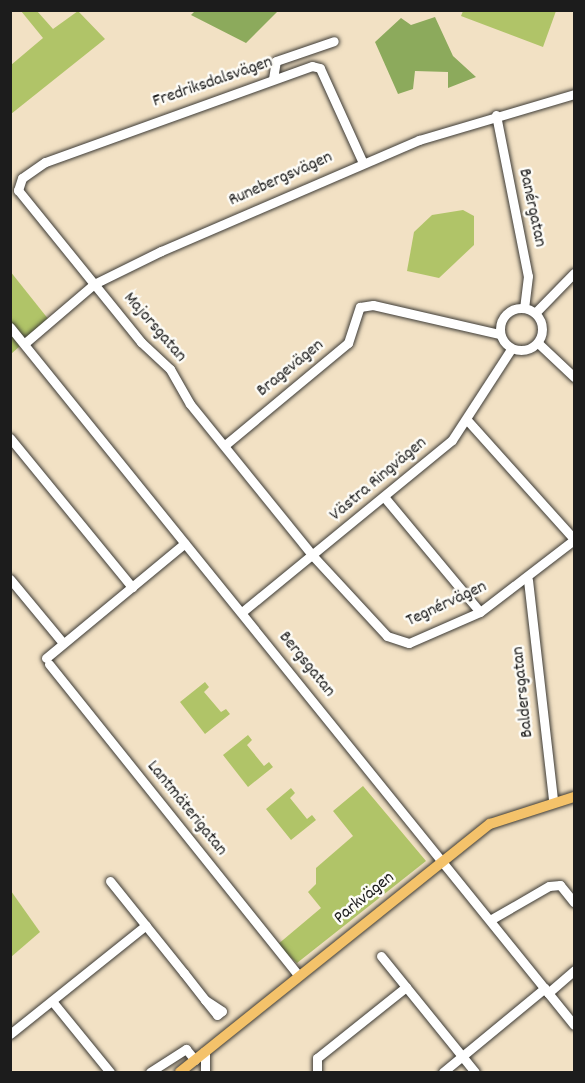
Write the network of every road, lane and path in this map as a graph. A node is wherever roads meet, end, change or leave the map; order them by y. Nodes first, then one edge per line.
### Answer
1 (334, 41) dead end
2 (273, 79) junction
3 (574, 94) edge
4 (496, 115) junction
5 (363, 163) junction
6 (22, 178) joint
7 (14, 191) edge
8 (574, 273) edge
9 (94, 284) junction
10 (524, 308) junction
11 (535, 313) junction
12 (10, 327) edge
13 (500, 334) junction
14 (25, 343) junction
15 (538, 343) junction
16 (511, 349) junction
17 (574, 377) edge
18 (468, 421) junction
19 (10, 438) edge
20 (225, 445) junction
21 (385, 498) junction
22 (574, 540) edge
23 (185, 543) junction
24 (313, 556) junction
25 (10, 579) edge
26 (528, 580) junction
27 (132, 587) junction
28 (242, 612) junction
29 (480, 612) junction
30 (63, 643) junction
31 (574, 797) edge
32 (552, 801) junction
33 (440, 860) junction
34 (110, 881) dead end
35 (574, 902) edge
36 (490, 920) junction
37 (146, 925) junction
38 (381, 956) dead end
39 (574, 970) edge
40 (298, 975) junction
41 (406, 987) junction
42 (546, 990) junction
43 (205, 1000) dead end
44 (52, 1001) junction
45 (574, 1025) edge
46 (10, 1034) edge
47 (205, 1052) junction
48 (463, 1055) junction
49 (195, 1060) junction
50 (110, 1072) edge
51 (150, 1072) edge
52 (180, 1072) edge
53 (205, 1072) edge
54 (317, 1072) edge
55 (443, 1072) edge
56 (475, 1072) edge

1 - 2 street
2 - 5 street, Fredriksdalsvägen
2 - 6 street, Fredriksdalsvägen
3 - 4 street, Runebergsvägen
4 - 5 street, Runebergsvägen
4 - 10 street, Banérgatan
5 - 9 street, Runebergsvägen
6 - 7 street, Majorsgatan
7 - 9 street, Majorsgatan
8 - 11 street
9 - 14 street, Runebergsvägen
9 - 20 street, Majorsgatan
10 - 11 street
10 - 13 street
11 - 15 street
12 - 14 street, Bergsgatan
13 - 16 street
13 - 20 street, Bragevägen
14 - 23 street, Bergsgatan
15 - 16 street
15 - 17 street
16 - 18 street, Västra Ringvägen
18 - 21 street, Västra Ringvägen
18 - 22 street
19 - 27 street
20 - 24 street, Majorsgatan
21 - 24 street, Västra Ringvägen
21 - 29 street
22 - 26 street, Tegnérvägen
23 - 27 street
23 - 28 street, Bergsgatan
24 - 28 street, Västra Ringvägen
24 - 29 street, Tegnérvägen
25 - 30 street
26 - 29 street, Tegnérvägen
26 - 32 street, Baldersgatan
27 - 30 street
28 - 33 street, Bergsgatan
30 - 40 street, Lantmäterigatan
31 - 32 main road, Parkvägen
32 - 33 main road, Parkvägen
33 - 36 street, Bergsgatan
33 - 40 main road, Parkvägen
34 - 37 street
35 - 36 street
36 - 42 street, Bergsgatan
37 - 43 street
37 - 44 street
38 - 41 street
39 - 42 street
40 - 47 main road, Parkvägen
41 - 48 street
41 - 54 street
42 - 45 street, Bergsgatan
42 - 48 street
44 - 46 street
44 - 50 street
47 - 49 main road, Parkvägen
47 - 53 street
48 - 55 street
48 - 56 street
49 - 51 street
49 - 52 main road, Parkvägen

